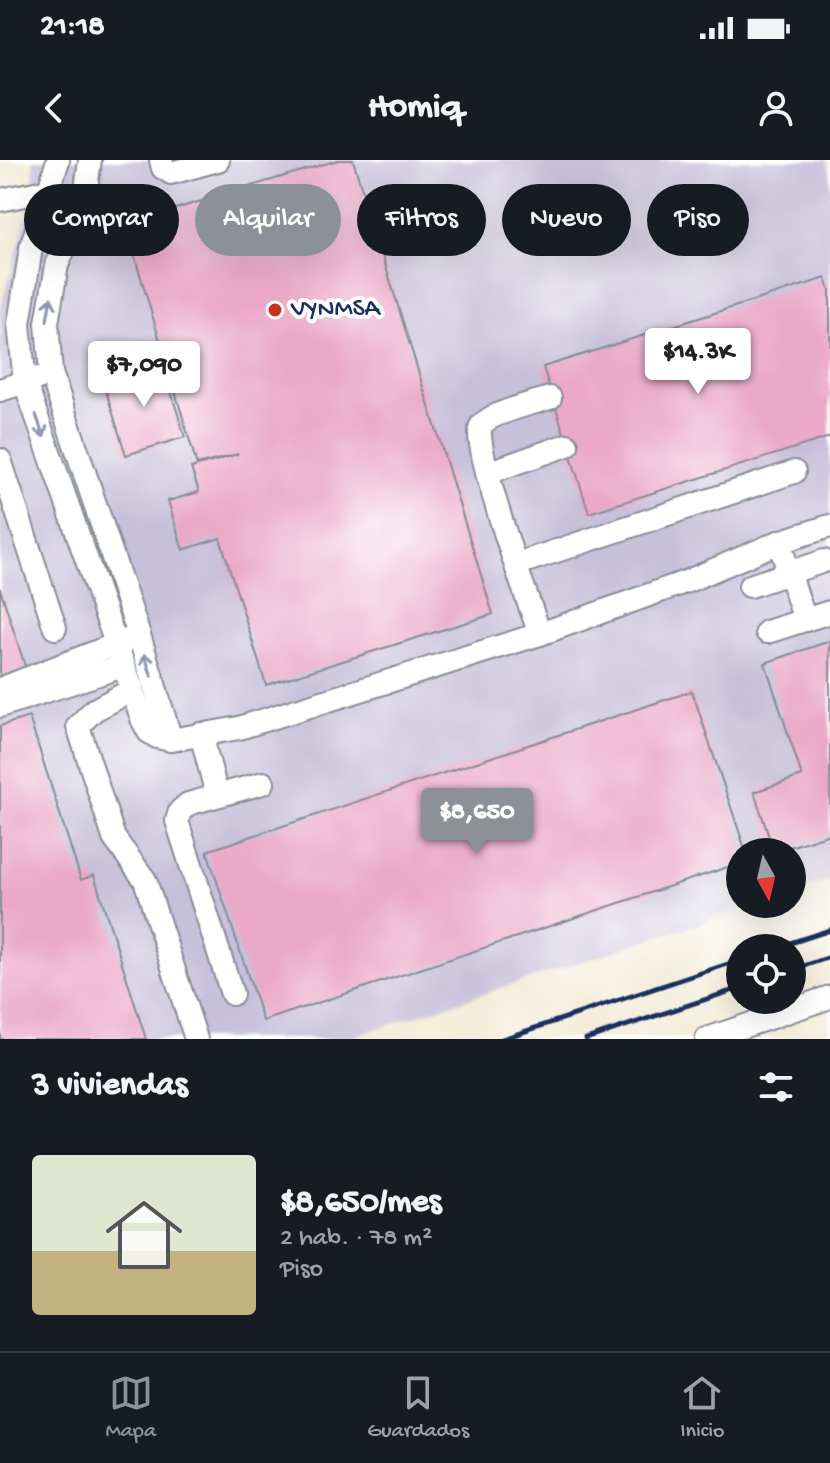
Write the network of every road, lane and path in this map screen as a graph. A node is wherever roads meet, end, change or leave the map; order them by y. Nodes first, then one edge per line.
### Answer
1 (58, 160) edge
2 (90, 160) edge
3 (161, 160) edge
4 (218, 160) edge
5 (52, 184) edge
6 (24, 195) edge
7 (0, 200) edge
8 (30, 256) edge
9 (51, 373) junction
10 (25, 383) junction
11 (0, 390) edge
12 (550, 398) dead end
13 (567, 445) dead end
14 (0, 460) edge
15 (794, 472) dead end
16 (487, 473) junction
17 (830, 526) edge
18 (779, 542) junction
19 (824, 561) dead end
20 (517, 564) junction
21 (788, 572) junction
22 (750, 586) dead end
23 (830, 612) edge
24 (805, 620) junction
25 (55, 628) dead end
26 (767, 632) dead end
27 (540, 634) junction
28 (139, 635) junction
29 (115, 644) junction
30 (123, 666) junction
31 (0, 689) edge
32 (132, 690) junction
33 (0, 706) edge
34 (201, 734) junction
35 (171, 740) junction
36 (263, 783) dead end
37 (217, 795) junction
38 (232, 994) dead end
39 (830, 997) edge
40 (196, 1039) edge
41 (707, 1039) edge

1 - 5 lane
9 -> 2 lane
3 - 4 lane
6 - 7 lane
8 - 10 lane
9 - 10 lane
9 - 28 lane
10 - 11 lane
10 -> 29 lane
12 - 16 lane
13 - 16 lane
14 - 25 lane
15 - 20 lane
16 - 20 lane
17 - 18 lane
18 - 21 lane
18 - 27 lane
19 - 21 lane
20 - 27 lane
21 - 22 lane
21 - 24 lane
23 - 24 lane
24 - 26 lane
27 - 34 lane
28 - 29 lane
35 -> 28 lane
29 - 30 lane
29 - 31 lane
30 - 32 lane
30 - 33 lane
32 - 35 lane
32 - 40 lane
34 - 35 lane
34 - 37 lane
36 - 37 lane
37 - 38 lane
39 - 41 lane

